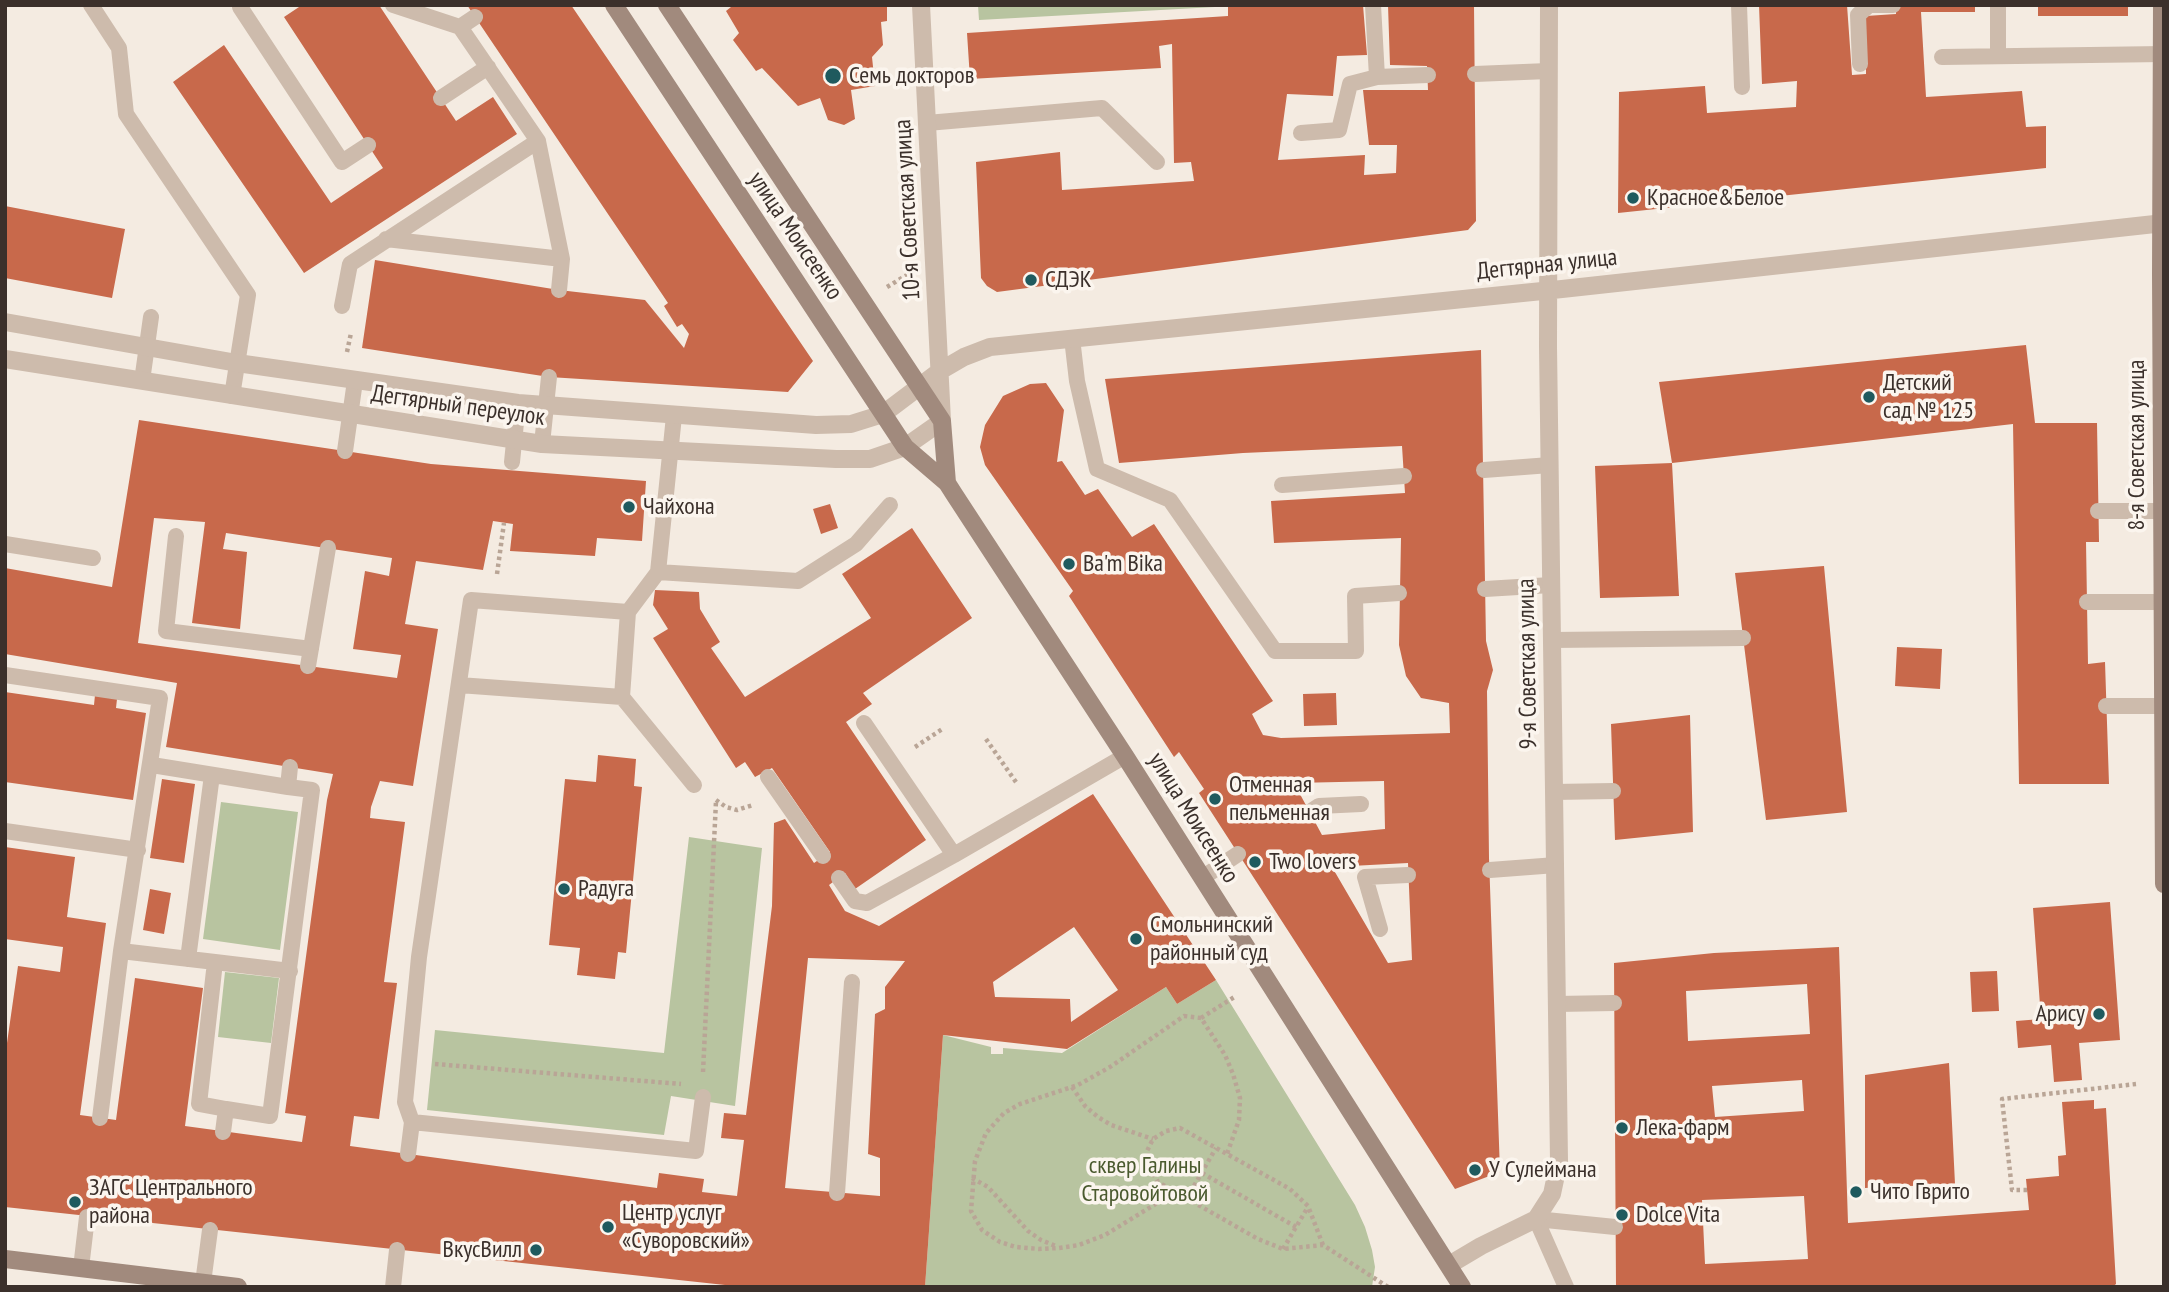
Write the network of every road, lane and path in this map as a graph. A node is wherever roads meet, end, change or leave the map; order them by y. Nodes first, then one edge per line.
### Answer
1 (91, 5) edge
2 (393, 5) edge
3 (614, 5) edge
4 (667, 5) edge
5 (921, 5) edge
6 (1374, 5) edge
7 (1549, 5) edge
8 (1739, 5) edge
9 (1894, 5) edge
10 (1998, 5) edge
11 (2162, 5) edge
12 (240, 6) edge
13 (1868, 6) edge
14 (475, 17) dead end
15 (460, 27) junction
16 (2163, 54) edge
17 (1998, 56) junction
18 (1942, 57) dead end
19 (1860, 64) dead end
20 (488, 67) junction
21 (1548, 71) junction
22 (1475, 74) dead end
23 (1428, 75) dead end
24 (1377, 77) junction
25 (1742, 87) dead end
26 (441, 98) dead end
27 (928, 124) junction
28 (1301, 134) dead end
29 (538, 141) junction
30 (368, 145) dead end
31 (1157, 162) dead end
32 (2162, 223) edge
33 (386, 239) junction
34 (562, 259) junction
35 (908, 274) dead end
36 (559, 290) dead end
37 (1548, 290) junction
38 (881, 291) dead end
39 (342, 306) dead end
40 (151, 317) dead end
41 (5, 322) edge
42 (1072, 338) junction
43 (146, 347) junction
44 (5, 359) edge
45 (237, 363) junction
46 (940, 371) junction
47 (549, 377) dead end
48 (142, 381) junction
49 (355, 381) junction
50 (919, 387) junction
51 (232, 396) junction
52 (518, 403) junction
53 (546, 406) junction
54 (883, 414) junction
55 (350, 415) junction
56 (674, 416) junction
57 (942, 421) junction
58 (514, 440) junction
59 (542, 444) junction
60 (905, 447) junction
61 (345, 451) dead end
62 (671, 452) junction
63 (512, 462) dead end
64 (1550, 465) junction
65 (1484, 470) dead end
66 (1404, 476) dead end
67 (947, 483) junction
68 (1282, 485) dead end
69 (890, 505) dead end
70 (2098, 511) dead end
71 (2163, 511) edge
72 (504, 523) dead end
73 (2163, 529) edge
74 (177, 536) dead end
75 (5, 544) edge
76 (328, 548) dead end
77 (93, 558) dead end
78 (658, 572) junction
79 (1551, 585) junction
80 (1485, 589) dead end
81 (1399, 593) dead end
82 (493, 602) junction
83 (2087, 602) dead end
84 (2163, 602) edge
85 (628, 612) junction
86 (1743, 638) dead end
87 (1552, 640) junction
88 (311, 649) junction
89 (308, 666) dead end
90 (5, 675) edge
91 (459, 685) junction
92 (2163, 688) edge
93 (622, 697) junction
94 (2106, 706) dead end
95 (2163, 706) edge
96 (863, 723) dead end
97 (944, 728) dead end
98 (986, 738) dead end
99 (1125, 756) junction
100 (890, 762) junction
101 (152, 765) junction
102 (290, 767) dead end
103 (212, 775) junction
104 (768, 777) dead end
105 (694, 785) dead end
106 (288, 787) junction
107 (1613, 791) dead end
108 (1554, 792) junction
109 (716, 800) dead end
110 (1361, 804) dead end
111 (1035, 809) junction
112 (1310, 812) dead end
113 (2164, 816) edge
114 (5, 831) edge
115 (138, 850) junction
116 (1238, 854) dead end
117 (954, 855) junction
118 (823, 856) dead end
119 (1556, 865) junction
120 (1490, 870) dead end
121 (1408, 875) dead end
122 (839, 878) dead end
123 (1202, 878) junction
124 (2164, 884) edge
125 (1380, 929) dead end
126 (121, 951) junction
127 (188, 959) junction
128 (215, 962) junction
129 (290, 971) junction
130 (852, 982) dead end
131 (1236, 996) dead end
132 (1614, 1003) dead end
133 (1557, 1004) junction
134 (1201, 1018) junction
135 (409, 1062) junction
136 (2136, 1084) dead end
137 (689, 1085) dead end
138 (1072, 1087) junction
139 (703, 1091) joint
140 (226, 1109) junction
141 (100, 1118) dead end
142 (412, 1122) junction
143 (223, 1132) dead end
144 (1153, 1139) junction
145 (1216, 1148) junction
146 (408, 1154) dead end
147 (1227, 1154) junction
148 (1202, 1173) junction
149 (972, 1178) junction
150 (1172, 1189) junction
151 (2027, 1190) dead end
152 (837, 1193) dead end
153 (1187, 1199) junction
154 (1308, 1206) junction
155 (87, 1217) dead end
156 (1536, 1219) junction
157 (1296, 1227) junction
158 (1615, 1227) dead end
159 (210, 1230) dead end
160 (1323, 1245) junction
161 (1059, 1248) junction
162 (1283, 1249) junction
163 (397, 1250) dead end
164 (5, 1259) edge
165 (1449, 1265) junction
166 (80, 1268) junction
167 (203, 1283) junction
168 (238, 1287) edge
169 (393, 1287) edge
170 (1388, 1287) edge
171 (1462, 1287) edge
172 (1566, 1287) edge

1 - 45 lane
2 - 15 lane
3 - 54 street, улица Моисеенко
4 - 50 street, улица Моисеенко
5 - 27 street, 10-я Советская улица
6 - 24 lane
7 - 21 street, 9-я Советская улица
8 - 25 lane
9 - 13 lane
10 - 17 lane
11 - 16 street, 8-я Советская улица
12 - 30 lane
13 - 19 lane
14 - 15 lane
15 - 20 lane
16 - 17 lane
16 - 32 street, 8-я Советская улица
17 - 18 lane
20 - 26 lane
20 - 29 lane
21 - 22 lane
21 - 37 street, 9-я Советская улица
23 - 24 lane
24 - 28 lane
27 - 31 lane
27 - 46 street, 10-я Советская улица
29 - 33 lane
29 - 34 lane
32 - 37 street, Дегтярная улица
32 - 71 street, 8-я Советская улица
33 - 34 lane
33 - 39 lane
34 - 36 lane
35 - 38 path
37 - 42 street, Дегтярная улица
37 - 64 street, 9-я Советская улица
40 - 43 lane
41 - 43 street, Дегтярный переулок
42 - 46 street, Дегтярная улица
42 - 81 lane
43 - 45 street, Дегтярный переулок
43 - 48 lane
44 - 48 street, Дегтярный переулок
45 - 49 street, Дегтярный переулок
45 - 51 lane
46 - 50 street, Дегтярная улица
46 - 57 street
47 - 53 lane
48 - 51 street, Дегтярный переулок
49 - 52 street, Дегтярный переулок
49 - 55 lane
50 - 54 street, Дегтярная улица
50 - 57 street, улица Моисеенко
51 - 55 street, Дегтярный переулок
52 - 53 street, Дегтярный переулок
52 - 58 lane
53 - 56 street, Дегтярный переулок
53 - 59 lane
54 - 56 street, Дегтярный переулок
54 - 60 street, улица Моисеенко
55 - 58 street, Дегтярный переулок
55 - 61 lane
56 - 62 lane
57 - 60 street
57 - 67 street, улица Моисеенко
58 - 59 street, Дегтярный переулок
58 - 63 lane
59 - 62 street, Дегтярный переулок
60 - 62 street, Дегтярный переулок
60 - 67 street, улица Моисеенко
62 - 78 lane
64 - 65 lane
64 - 79 street, 9-я Советская улица
66 - 68 lane
67 - 99 street, улица Моисеенко
69 - 78 lane
70 - 71 lane
71 - 73 street, 8-я Советская улица
72 - 82 path
73 - 84 street, 8-я Советская улица
74 - 88 lane
75 - 77 lane
76 - 88 lane
78 - 85 lane
79 - 80 lane
79 - 87 street, 9-я Советская улица
82 - 85 lane
82 - 91 lane
83 - 84 lane
84 - 92 street, 8-я Советская улица
85 - 93 lane
86 - 87 lane
87 - 108 street, 9-я Советская улица
88 - 89 lane
90 - 101 lane
91 - 93 lane
91 - 135 lane
92 - 95 street, 8-я Советская улица
93 - 105 lane
94 - 95 lane
95 - 113 street, 8-я Советская улица
96 - 100 lane
97 - 100 path
98 - 111 path
99 - 111 lane
99 - 123 street, улица Моисеенко
100 - 117 lane
101 - 103 lane
101 - 115 lane
102 - 106 lane
103 - 106 lane
103 - 127 lane
104 - 118 lane
106 - 129 lane
107 - 108 lane
108 - 119 street, 9-я Советская улица
109 - 139 path
110 - 112 lane
111 - 117 lane
113 - 124 street, 8-я Советская улица
114 - 115 lane
115 - 126 lane
116 - 123 lane
117 - 122 lane
119 - 120 lane
119 - 133 street, 9-я Советская улица
121 - 125 lane
123 - 165 street, улица Моисеенко
126 - 127 lane
126 - 141 lane
127 - 128 lane
128 - 129 lane
128 - 140 lane
129 - 140 lane
130 - 152 lane
131 - 134 path
132 - 133 lane
133 - 156 street, 9-я Советская улица
134 - 138 path
134 - 147 path
135 - 137 path
135 - 142 lane
136 - 151 path
138 - 144 path
138 - 149 path
139 - 142 lane
140 - 143 lane
142 - 146 lane
144 - 145 path
144 - 150 path
145 - 147 path
145 - 148 path
147 - 154 path
148 - 153 path
148 - 157 path
149 - 161 path
149 - 161 path
150 - 153 path
150 - 161 path
153 - 162 path
154 - 157 path
154 - 160 path
155 - 166 lane
156 - 158 lane
156 - 165 street
156 - 172 lane
157 - 162 path
159 - 167 lane
160 - 162 path
160 - 170 path
163 - 169 lane
164 - 166 street
165 - 171 street, улица Моисеенко
166 - 167 street
167 - 168 street

